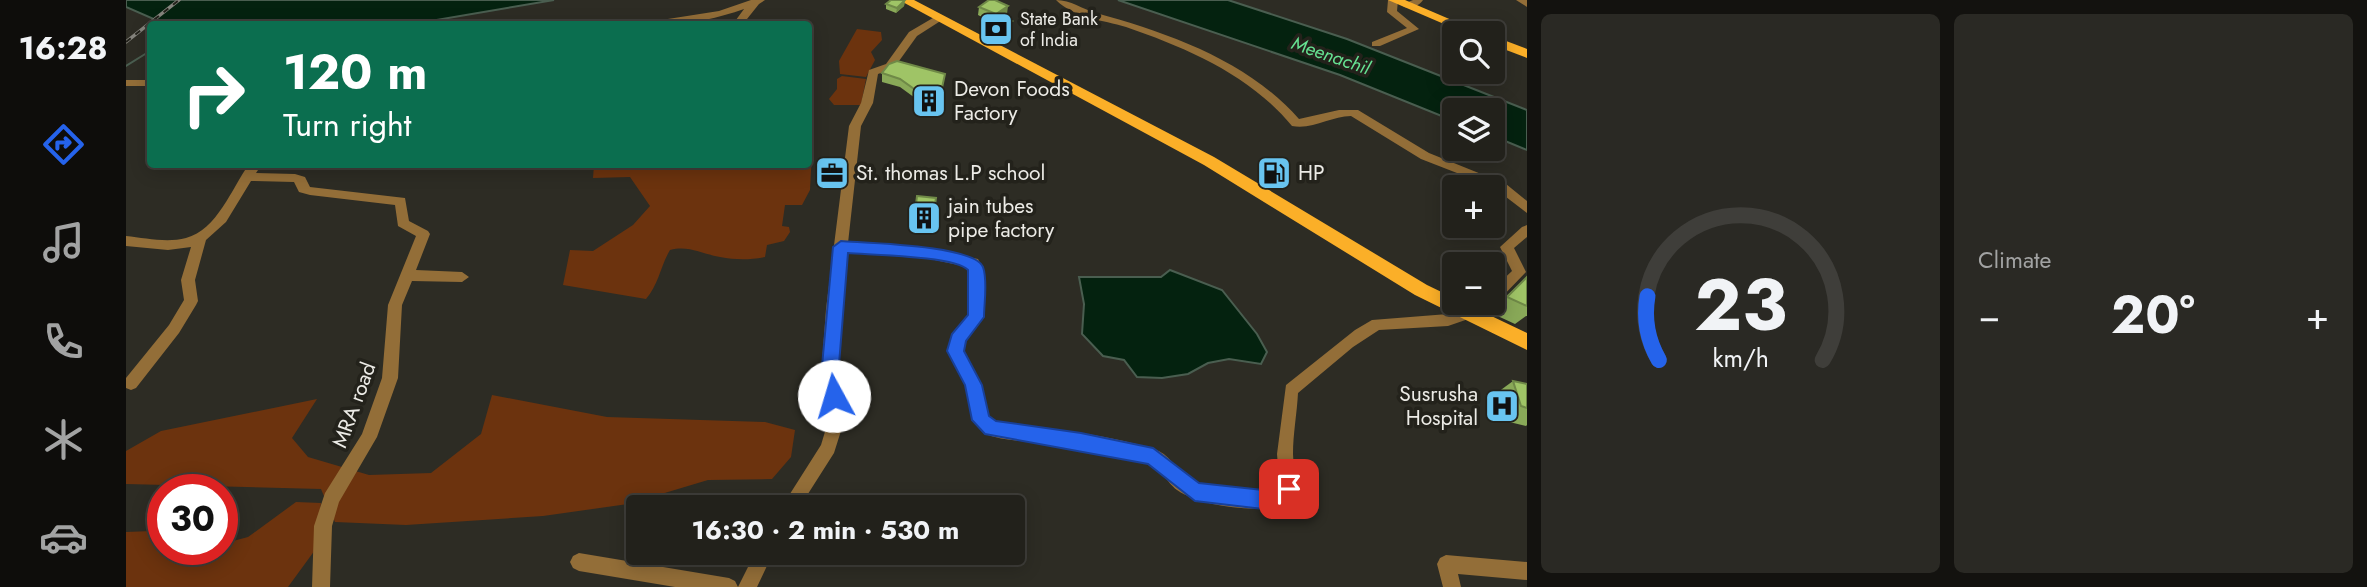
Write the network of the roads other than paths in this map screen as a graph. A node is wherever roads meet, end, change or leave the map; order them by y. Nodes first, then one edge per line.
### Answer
1 (905, 0) edge
2 (1061, 0) edge
3 (1521, 0) edge
4 (758, 1) edge
5 (1403, 1) edge
6 (1527, 4) edge
7 (938, 18) junction
8 (674, 21) edge
9 (741, 21) edge
10 (1449, 21) edge
11 (1376, 44) dead end
12 (1505, 45) edge
13 (1527, 54) edge
14 (126, 83) edge
15 (147, 83) edge
16 (252, 171) edge
17 (1527, 208) edge
18 (1527, 230) edge
19 (200, 237) junction
20 (126, 241) edge
21 (846, 247) junction
22 (405, 275) junction
23 (461, 277) dead end
24 (1505, 286) edge
25 (1472, 316) junction
26 (1527, 342) edge
27 (131, 383) dead end
28 (799, 495) edge
29 (579, 562) dead end
30 (758, 565) edge
31 (1527, 571) edge
32 (321, 587) edge
33 (729, 587) edge
34 (747, 587) edge
35 (1452, 587) edge

1 - 7 main road
2 - 17 street
3 - 6 street
4 - 8 street
4 - 9 street
5 - 10 main road
5 - 11 street
7 - 21 street
7 - 25 main road
12 - 13 main road
14 - 15 street
16 - 19 street
16 - 22 street, MRA road
18 - 24 street
19 - 20 street
19 - 27 street
21 - 25 street
21 - 28 street
22 - 23 street
22 - 32 street, MRA road
25 - 26 main road
29 - 33 street
30 - 34 street
31 - 35 street

